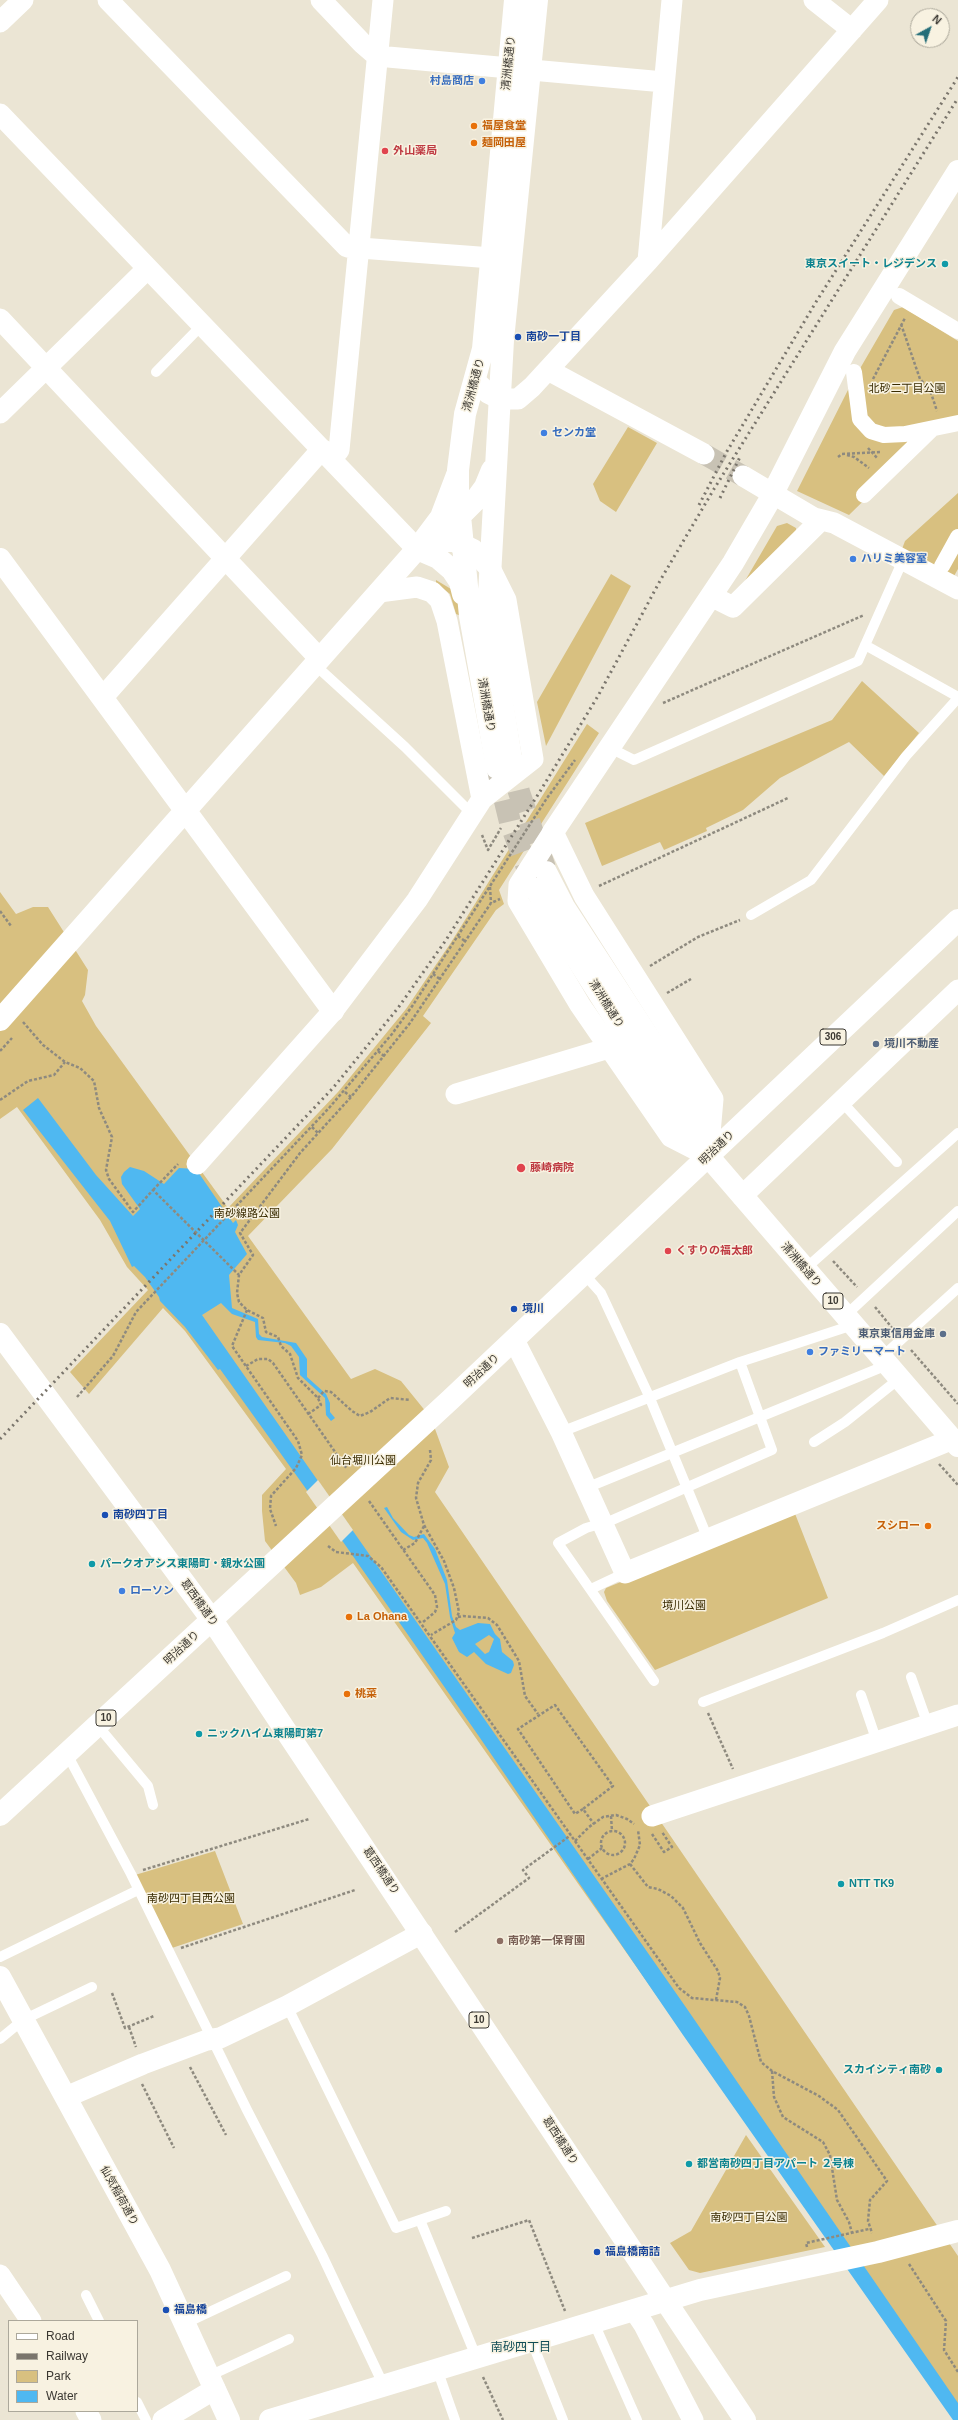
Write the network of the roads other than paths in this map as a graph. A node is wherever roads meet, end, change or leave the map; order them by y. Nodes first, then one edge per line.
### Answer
1 (23, 0) edge
2 (108, 0) edge
3 (321, 0) edge
4 (383, 0) edge
5 (515, 0) edge
6 (537, 0) edge
7 (672, 0) edge
8 (814, 0) edge
9 (878, 0) edge
10 (0, 22) edge
11 (852, 30) junction
12 (377, 56) junction
13 (508, 66) junction
14 (531, 69) junction
15 (664, 82) junction
16 (0, 114) edge
17 (958, 171) edge
18 (359, 248) junction
19 (492, 258) junction
20 (648, 261) junction
21 (147, 269) junction
22 (899, 296) dead end
23 (0, 319) edge
24 (202, 325) junction
25 (958, 331) edge
26 (47, 369) junction
27 (548, 370) junction
28 (156, 372) dead end
29 (854, 372) dead end
30 (475, 381) junction
31 (500, 399) junction
32 (0, 413) edge
33 (958, 423) edge
34 (937, 428) junction
35 (326, 454) junction
36 (704, 454) tunnel mouth
37 (496, 462) junction
38 (458, 470) junction
39 (743, 476) tunnel mouth
40 (773, 493) junction
41 (864, 495) dead end
42 (460, 516) junction
43 (821, 520) junction
44 (958, 537) edge
45 (463, 545) junction
46 (417, 549) junction
47 (224, 558) junction
48 (0, 559) edge
49 (904, 560) junction
50 (942, 566) dead end
51 (490, 568) junction
52 (958, 589) edge
53 (379, 592) junction
54 (711, 596) junction
55 (470, 616) junction
56 (865, 646) junction
57 (317, 661) junction
58 (103, 697) junction
59 (958, 697) edge
60 (610, 748) junction
61 (511, 764) junction
62 (481, 802) junction
63 (186, 811) junction
64 (553, 832) junction
65 (535, 879) junction
66 (752, 916) road end
67 (958, 920) edge
68 (958, 990) edge
69 (333, 1011) junction
70 (0, 1020) edge
71 (609, 1048) junction
72 (456, 1094) dead end
73 (842, 1102) junction
74 (958, 1133) edge
75 (708, 1156) junction
76 (898, 1162) dead end
77 (197, 1164) dead end
78 (742, 1196) junction
79 (958, 1211) edge
80 (805, 1269) junction
81 (584, 1274) junction
82 (958, 1288) edge
83 (849, 1320) junction
84 (0, 1334) edge
85 (514, 1340) junction
86 (740, 1362) junction
87 (890, 1367) junction
88 (649, 1396) junction
89 (760, 1418) junction
90 (561, 1432) junction
91 (814, 1442) dead end
92 (955, 1442) edge
93 (672, 1452) junction
94 (688, 1487) junction
95 (586, 1488) junction
96 (603, 1524) junction
97 (708, 1539) junction
98 (625, 1573) junction
99 (590, 1589) junction
100 (958, 1600) edge
101 (212, 1620) junction
102 (911, 1677) dead end
103 (654, 1680) dead end
104 (861, 1695) dead end
105 (703, 1702) road end
106 (958, 1715) edge
107 (928, 1725) junction
108 (98, 1726) junction
109 (877, 1742) junction
110 (67, 1754) junction
111 (154, 1805) dead end
112 (0, 1815) edge
113 (652, 1816) dead end
114 (138, 1890) junction
115 (422, 1933) junction
116 (0, 1957) edge
117 (0, 1977) edge
118 (92, 1987) dead end
119 (287, 2006) junction
120 (23, 2020) junction
121 (0, 2039) edge
122 (214, 2039) junction
123 (66, 2097) junction
124 (446, 2210) dead end
125 (420, 2220) junction
126 (958, 2231) edge
127 (0, 2275) edge
128 (286, 2276) dead end
129 (86, 2295) dead end
130 (665, 2301) junction
131 (634, 2310) junction
132 (30, 2320) edge
133 (98, 2320) edge
134 (186, 2323) junction
135 (594, 2323) junction
136 (290, 2339) dead end
137 (532, 2342) junction
138 (477, 2359) junction
139 (437, 2369) junction
140 (212, 2382) junction
141 (383, 2384) junction
142 (138, 2404) edge
143 (223, 2418) edge
144 (146, 2420) edge
145 (163, 2420) edge
146 (270, 2420) edge
147 (455, 2420) edge
148 (563, 2420) edge
149 (637, 2420) edge
150 (693, 2420) edge
151 (745, 2420) edge

1 - 10 street
2 - 18 street
3 - 12 street
4 - 12 street
5 - 13 main road, 清洲橋通り
6 - 14 main road, 清洲橋通り
7 - 15 street
8 - 11 street
9 - 11 street
11 - 20 street
12 - 13 street
12 - 18 street
13 - 14 street
13 - 19 main road, 清洲橋通り
14 - 15 street
14 - 31 main road, 清洲橋通り
15 - 20 street
16 - 21 street
17 - 40 main road
18 - 19 street
18 - 35 street
19 - 30 main road, 清洲橋通り
20 - 27 street
21 - 24 street
21 - 26 street
22 - 25 street
23 - 26 street
24 - 28 lane
24 - 35 street
26 - 32 street
26 - 47 street
27 - 31 street
27 - 36 street
29 - 34 street
30 - 31 street
30 - 38 main road, 清洲橋通り
31 - 37 main road, 清洲橋通り
33 - 34 street
34 - 41 street
35 - 46 street
35 - 47 street
37 - 42 main road
37 - 51 main road, 清洲橋通り
38 - 42 main road, 清洲橋通り
38 - 46 main road
39 - 40 street
40 - 43 street
40 - 54 main road
42 - 45 main road, 清洲橋通り
42 - 46 main road
43 - 49 street
43 - 54 street
44 - 50 street
45 - 46 main road
45 - 51 main road
45 - 55 main road, 清洲橋通り
46 - 53 main road
46 - 55 main road
47 - 57 street
47 - 58 street
48 - 58 main road
49 - 52 street
49 - 56 lane
51 - 61 main road, 清洲橋通り
53 - 57 main road
53 - 62 street
54 - 60 main road
55 - 61 main road, 清洲橋通り
56 - 59 lane
56 - 60 lane
57 - 62 lane
57 - 63 main road
58 - 63 main road
59 - 66 lane
60 - 64 main road
61 - 62 street
62 - 69 street
63 - 69 main road
63 - 70 main road
64 - 65 street
64 - 75 street
65 - 71 street
65 - 75 main road, 清洲橋通り
67 - 75 main road, 明治通り / 306
68 - 73 street
69 - 77 street
71 - 72 street
71 - 75 street
73 - 76 lane
73 - 78 street
74 - 80 lane
75 - 78 main road, 清洲橋通り / 10
75 - 81 main road, 明治通り / 10
78 - 80 main road, 清洲橋通り / 10
79 - 83 lane
80 - 83 main road, 清洲橋通り / 10
81 - 85 main road, 明治通り / 10
81 - 88 lane
82 - 87 lane
83 - 86 lane
83 - 87 main road, 清洲橋通り / 10
84 - 101 main road, 葛西橋通り
85 - 90 street
85 - 101 main road, 明治通り / 10
86 - 88 lane
86 - 89 lane
87 - 89 lane
87 - 91 lane
87 - 92 main road, 清洲橋通り / 10
88 - 90 lane
88 - 93 lane
89 - 93 lane
89 - 94 lane
90 - 95 street
92 - 97 street
93 - 94 lane
93 - 95 lane
94 - 96 lane
94 - 97 lane
95 - 96 street
96 - 98 street
96 - 99 lane
97 - 98 street
98 - 99 lane
99 - 103 lane
100 - 105 lane
101 - 108 main road, 明治通り / 10
101 - 115 main road, 葛西橋通り / 10
102 - 107 lane
104 - 109 lane
106 - 107 street
107 - 109 street
108 - 110 main road, 明治通り / 10
108 - 111 lane
109 - 113 street
110 - 112 main road, 明治通り / 10
110 - 114 lane
114 - 116 lane
114 - 122 lane
115 - 119 street
115 - 130 main road, 葛西橋通り / 10
117 - 120 main road, 仙気稲荷通り
118 - 120 lane
119 - 122 street
119 - 125 lane
120 - 121 lane
120 - 123 main road, 仙気稲荷通り
122 - 123 street
122 - 141 lane
123 - 134 main road, 仙気稲荷通り
124 - 125 lane
125 - 138 lane
126 - 130 main road
127 - 132 street
128 - 134 lane
129 - 133 lane
130 - 131 main road
130 - 151 main road, 葛西橋通り / 10
131 - 135 main road
131 - 150 street
134 - 140 main road, 仙気稲荷通り
135 - 137 main road
135 - 149 lane
136 - 140 lane
137 - 138 main road
137 - 148 lane
138 - 139 main road
139 - 141 main road
139 - 147 lane
140 - 143 main road, 仙気稲荷通り
140 - 145 street
141 - 146 main road
142 - 144 lane

